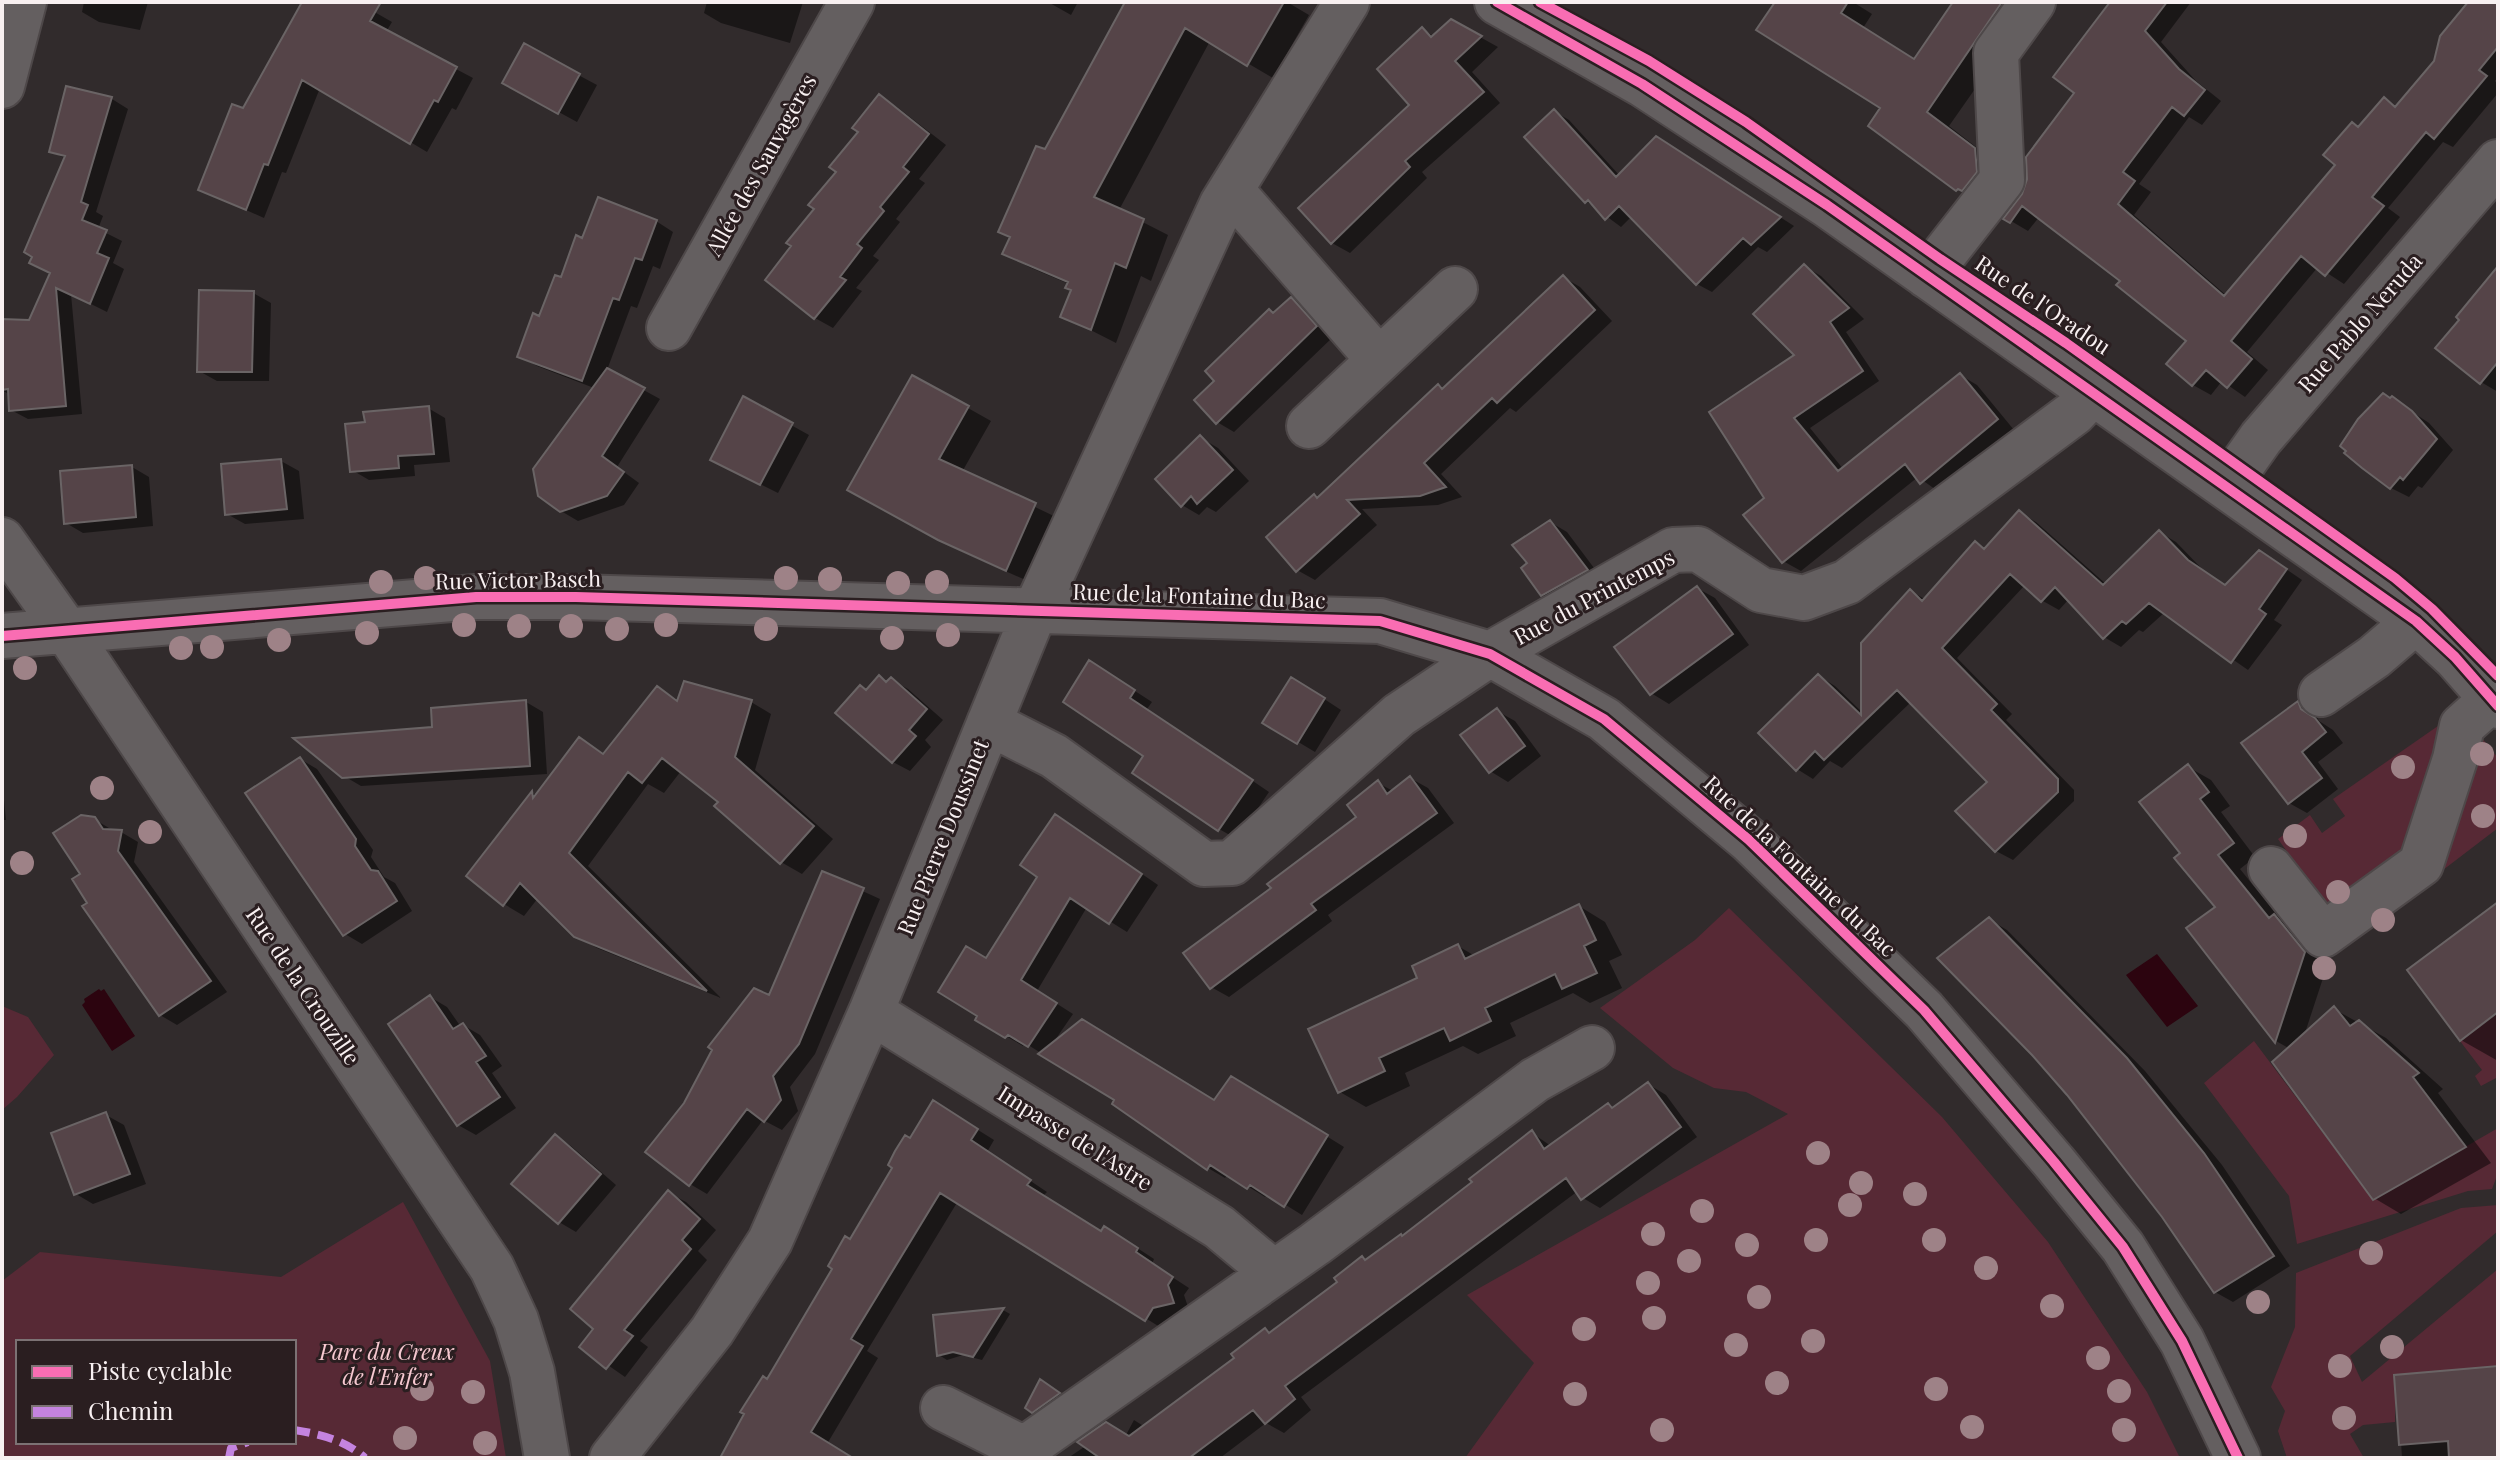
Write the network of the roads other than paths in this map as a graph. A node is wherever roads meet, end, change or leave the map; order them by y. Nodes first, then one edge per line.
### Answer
1 (24, 2) edge
2 (852, 2) edge
3 (1347, 2) edge
4 (1497, 2) edge
5 (1540, 2) edge
6 (2033, 2) edge
7 (2, 86) edge
8 (2498, 162) edge
9 (1231, 190) junction
10 (1933, 267) junction
11 (1455, 289) dead end
12 (669, 328) dead end
13 (1379, 360) junction
14 (2094, 392) junction
15 (1309, 426) dead end
16 (2233, 477) junction
17 (2, 540) edge
18 (1035, 611) junction
19 (2416, 621) junction
20 (66, 630) junction
21 (2, 636) edge
22 (1490, 654) junction
23 (2496, 693) edge
24 (2321, 694) dead end
25 (989, 723) junction
26 (2271, 869) dead end
27 (871, 1012) junction
28 (1592, 1048) dead end
29 (1273, 1272) junction
30 (943, 1408) dead end
31 (1026, 1454) edge
32 (547, 1458) edge
33 (612, 1458) edge
34 (2238, 1458) edge

1 - 7 street
2 - 12 street, Allée des Sauvagères
3 - 9 street, Rue Pierre Doussinet
4 - 10 street, Rue de l'Oradou
5 - 10 street, Rue de l'Oradou
6 - 10 street
8 - 16 street, Rue Pablo Neruda
9 - 13 street
9 - 18 street, Rue Pierre Doussinet
10 - 14 street, Rue de l'Oradou
10 - 16 street, Rue de l'Oradou
11 - 13 street
13 - 15 street
14 - 16 street, Rue de l'Oradou
14 - 22 street, Rue du Printemps
16 - 19 street, Rue de l'Oradou
16 - 23 street, Rue de l'Oradou
17 - 20 street, Rue de la Crouzille
18 - 20 street, Rue Victor Basch
18 - 22 street, Rue de la Fontaine du Bac
18 - 25 street, Rue Pierre Doussinet
19 - 23 street, Rue de l'Oradou
19 - 24 street
20 - 21 street, Rue Victor Basch
20 - 32 street, Rue de la Crouzille
22 - 25 street, Rue du Printemps
22 - 34 street, Rue de la Fontaine du Bac
23 - 26 street
25 - 27 street, Rue Pierre Doussinet
27 - 29 street, Impasse de l'Astre
27 - 33 street, Rue Pierre Doussinet
28 - 29 street
29 - 31 street
30 - 31 street

